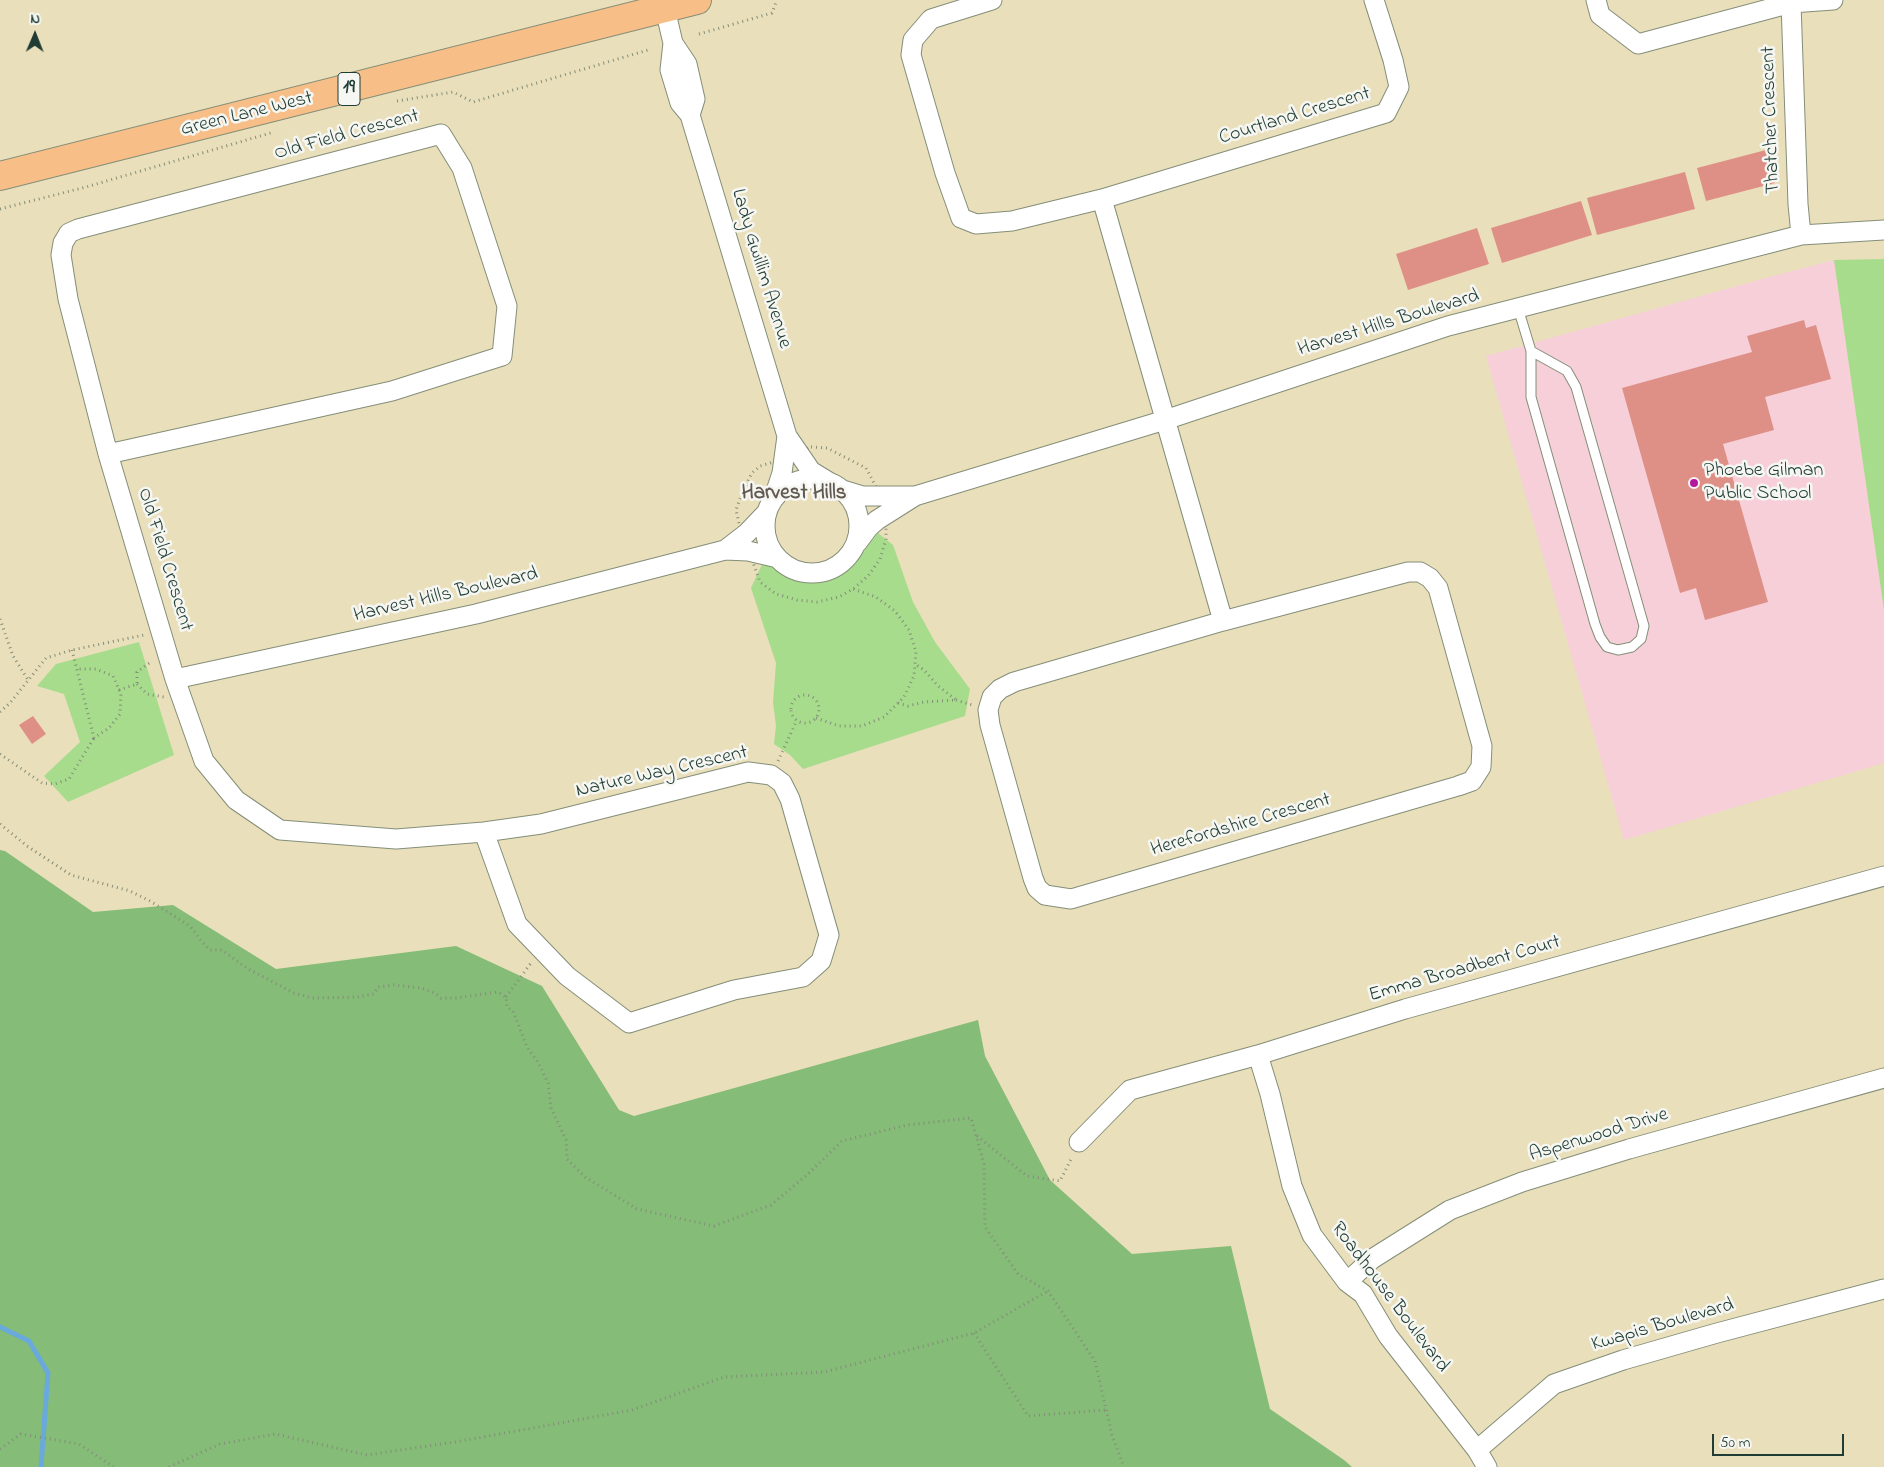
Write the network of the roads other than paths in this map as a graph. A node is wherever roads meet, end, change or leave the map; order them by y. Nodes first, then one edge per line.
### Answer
1 (697, 0) edge
2 (992, 0) edge
3 (1374, 0) edge
4 (1596, 0) edge
5 (1833, 0) edge
6 (1791, 3) junction
7 (665, 9) junction
8 (0, 176) edge
9 (1102, 199) junction
10 (1884, 230) edge
11 (1801, 235) junction
12 (1518, 308) junction
13 (1531, 351) junction
14 (1165, 420) junction
15 (108, 454) junction
16 (791, 456) junction
17 (836, 486) junction
18 (771, 505) junction
19 (884, 505) junction
20 (856, 542) junction
21 (746, 543) junction
22 (778, 558) junction
23 (1223, 621) junction
24 (179, 687) junction
25 (484, 832) junction
26 (1884, 876) edge
27 (1258, 1055) junction
28 (1884, 1078) edge
29 (1079, 1142) road end
30 (1347, 1282) junction
31 (1884, 1289) edge
32 (1477, 1450) junction
33 (1487, 1467) edge

1 - 7 main road, Green Lane West / 19
2 - 9 street, Courtland Crescent
3 - 9 street, Courtland Crescent
4 - 6 street
5 - 6 street
6 - 11 street, Thatcher Crescent
7 - 8 main road, Green Lane West / 19
7 - 16 street, Lady Gwillim Avenue
9 - 14 street
10 - 11 street, Harvest Hills Boulevard
11 - 12 street, Harvest Hills Boulevard
12 - 13 lane
12 - 14 street, Harvest Hills Boulevard
13 - 13 lane
14 - 19 street, Harvest Hills Boulevard
14 - 23 street
15 - 15 street, Old Field Crescent
15 - 24 street, Old Field Crescent
16 - 17 street
16 - 18 street, Lady Gwillim Avenue
17 - 18 street
17 - 19 street, Harvest Hills Boulevard
17 - 20 street
18 - 21 street
18 - 22 street
19 - 20 street
20 - 22 street
21 - 22 street, Harvest Hills Boulevard
21 - 24 street, Harvest Hills Boulevard
23 - 23 street, Herefordshire Crescent
24 - 25 street, Nature Way Crescent
25 - 25 street, Nature Way Crescent
26 - 27 street, Emma Broadbent Court
27 - 29 street, Emma Broadbent Court
27 - 30 street, Roadhouse Boulevard
28 - 30 street, Aspenwood Drive
30 - 32 street, Roadhouse Boulevard
31 - 32 street, Kwapis Boulevard
32 - 33 street, Roadhouse Boulevard

